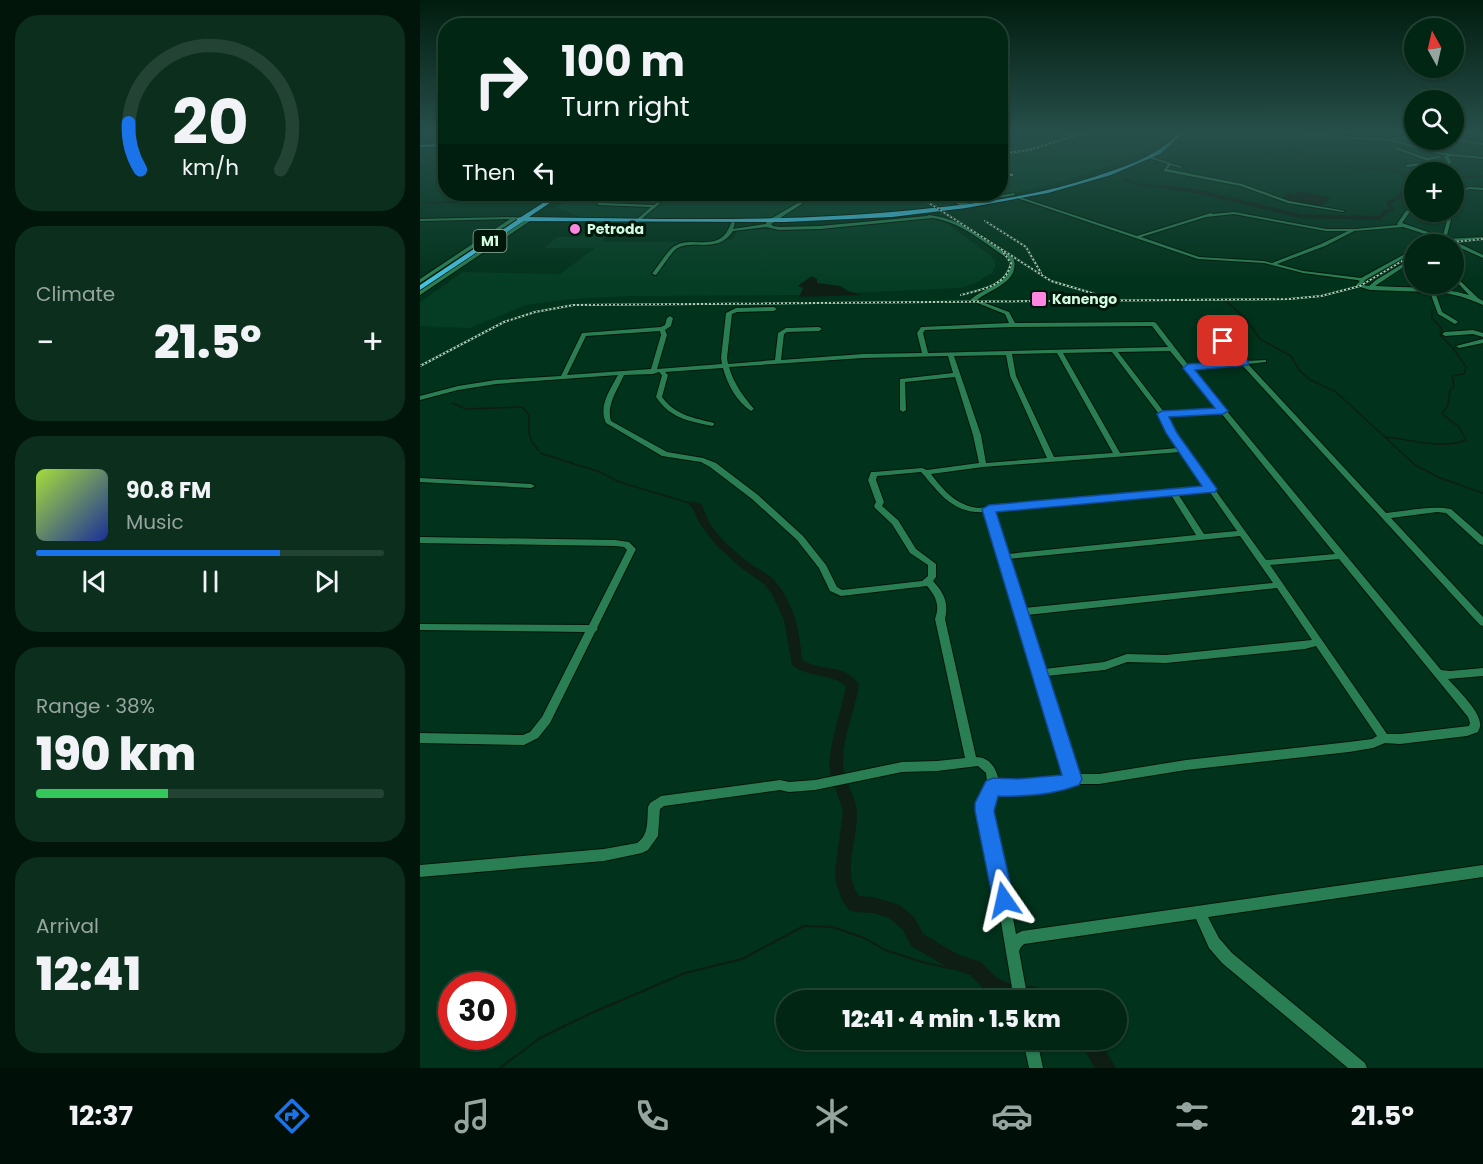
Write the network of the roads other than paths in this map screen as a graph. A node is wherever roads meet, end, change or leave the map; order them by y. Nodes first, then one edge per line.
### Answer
1 (1080, 182) edge
2 (1226, 182) edge
3 (1483, 189) edge
4 (1464, 190) edge
5 (1016, 196) junction
6 (1008, 197) edge
7 (1008, 197) edge
8 (546, 201) edge
9 (549, 201) edge
10 (602, 201) edge
11 (660, 201) edge
12 (805, 201) edge
13 (953, 201) edge
14 (981, 201) edge
15 (986, 201) edge
16 (654, 206) junction
17 (1222, 211) dead end
18 (1342, 211) dead end
19 (1207, 216) junction
20 (1404, 216) edge
21 (522, 219) junction
22 (857, 219) junction
23 (891, 219) junction
24 (420, 220) edge
25 (638, 221) junction
26 (769, 224) junction
27 (733, 226) junction
28 (1402, 226) junction
29 (1356, 230) junction
30 (1425, 234) edge
31 (1137, 237) junction
32 (1464, 239) edge
33 (1483, 239) edge
34 (1464, 242) edge
35 (1464, 248) edge
36 (1404, 256) edge
37 (1483, 257) edge
38 (1273, 264) junction
39 (1404, 265) edge
40 (654, 274) dead end
41 (1362, 280) junction
42 (420, 284) edge
43 (1464, 287) edge
44 (1370, 288) junction
45 (1404, 289) edge
46 (420, 293) edge
47 (1433, 294) edge
48 (1460, 294) edge
49 (1476, 298) junction
50 (1483, 303) edge
51 (774, 309) dead end
52 (670, 318) dead end
53 (1455, 322) dead end
54 (1013, 326) junction
55 (662, 329) junction
56 (819, 329) dead end
57 (1445, 334) dead end
58 (1483, 334) edge
59 (1223, 341) dead end
60 (1483, 341) edge
61 (1459, 346) dead end
62 (1172, 349) junction
63 (1113, 350) junction
64 (1059, 351) junction
65 (1008, 352) junction
66 (925, 353) junction
67 (950, 354) junction
68 (1264, 361) dead end
69 (778, 363) junction
70 (1245, 363) junction
71 (725, 366) junction
72 (1188, 368) junction
73 (657, 371) junction
74 (622, 373) junction
75 (957, 375) junction
76 (562, 377) junction
77 (420, 398) edge
78 (751, 409) dead end
79 (903, 410) dead end
80 (1223, 411) junction
81 (1162, 414) junction
82 (712, 424) dead end
83 (1183, 450) junction
84 (1118, 455) junction
85 (1052, 460) junction
86 (983, 465) junction
87 (927, 472) junction
88 (420, 480) edge
89 (531, 486) dead end
90 (1211, 489) junction
91 (1173, 492) junction
92 (989, 509) junction
93 (1383, 516) junction
94 (1242, 533) junction
95 (1202, 538) junction
96 (420, 540) edge
97 (1483, 542) edge
98 (1341, 556) junction
99 (1005, 557) junction
100 (1264, 564) junction
101 (929, 582) junction
102 (1280, 585) junction
103 (1021, 612) junction
104 (1483, 622) edge
105 (420, 627) edge
106 (593, 629) junction
107 (1318, 642) junction
108 (1483, 672) edge
109 (1041, 673) junction
110 (1437, 673) junction
111 (420, 738) edge
112 (1384, 738) junction
113 (971, 761) junction
114 (1073, 779) junction
115 (993, 787) junction
116 (1483, 870) edge
117 (420, 871) edge
118 (1199, 912) junction
119 (1012, 950) junction
120 (1019, 990) edge
121 (1032, 1050) edge
122 (1036, 1068) edge
123 (1360, 1068) edge

1 - 5 highway
2 - 18 street
3 - 4 street
5 - 6 street
5 - 7 highway
5 - 31 street
8 - 21 highway, M1
9 - 21 highway, M1
10 - 16 street
11 - 16 street
12 - 26 street
13 - 14 street
15 - 22 highway
16 - 25 street
17 - 19 street
19 - 29 street
19 - 31 street
20 - 28 street
21 - 24 street
21 - 25 highway
21 - 42 highway, M1
21 - 46 street
22 - 23 street
22 - 26 highway
23 - 26 street
23 - 54 street
25 - 27 highway
26 - 27 highway
27 - 40 street
28 - 29 street
28 - 30 street
29 - 38 street
31 - 38 street
32 - 33 street
33 - 34 street
35 - 37 street
36 - 41 street
38 - 41 street
39 - 44 street
41 - 44 street
43 - 49 street
44 - 45 street
47 - 53 street
48 - 49 street
49 - 50 street
51 - 71 street
52 - 55 street
54 - 62 street
54 - 66 street
55 - 73 street
55 - 76 street
56 - 69 street
57 - 58 street
59 - 70 street
60 - 61 street
62 - 63 street
62 - 72 street
63 - 64 street
63 - 81 street
64 - 65 street
64 - 84 street
65 - 67 street
65 - 85 street
66 - 67 street
66 - 69 street
67 - 75 street
68 - 70 street
69 - 71 street
70 - 72 street
70 - 93 street
71 - 73 street
71 - 78 street
72 - 80 street
73 - 74 street
73 - 82 street
74 - 76 street
74 - 101 street
75 - 79 street
75 - 86 street
76 - 77 street
80 - 81 street
80 - 98 street
81 - 83 street
83 - 84 street
83 - 90 street
84 - 85 street
85 - 86 street
86 - 87 street
87 - 92 street
87 - 101 street
88 - 89 street
90 - 91 street
90 - 94 street
91 - 92 street
91 - 95 street
92 - 99 street
93 - 97 street
93 - 104 street
94 - 95 street
94 - 100 street
95 - 99 street
96 - 106 street
98 - 100 street
98 - 110 street
99 - 103 street
100 - 102 street
101 - 113 street
102 - 103 street
102 - 107 street
103 - 109 street
105 - 106 street
106 - 111 street
107 - 109 street
107 - 112 street
108 - 110 street
109 - 114 street
110 - 112 street
112 - 114 street
113 - 115 street
113 - 117 street
114 - 115 street
115 - 119 street
116 - 118 street
118 - 119 street
118 - 123 street
119 - 120 street
121 - 122 street

